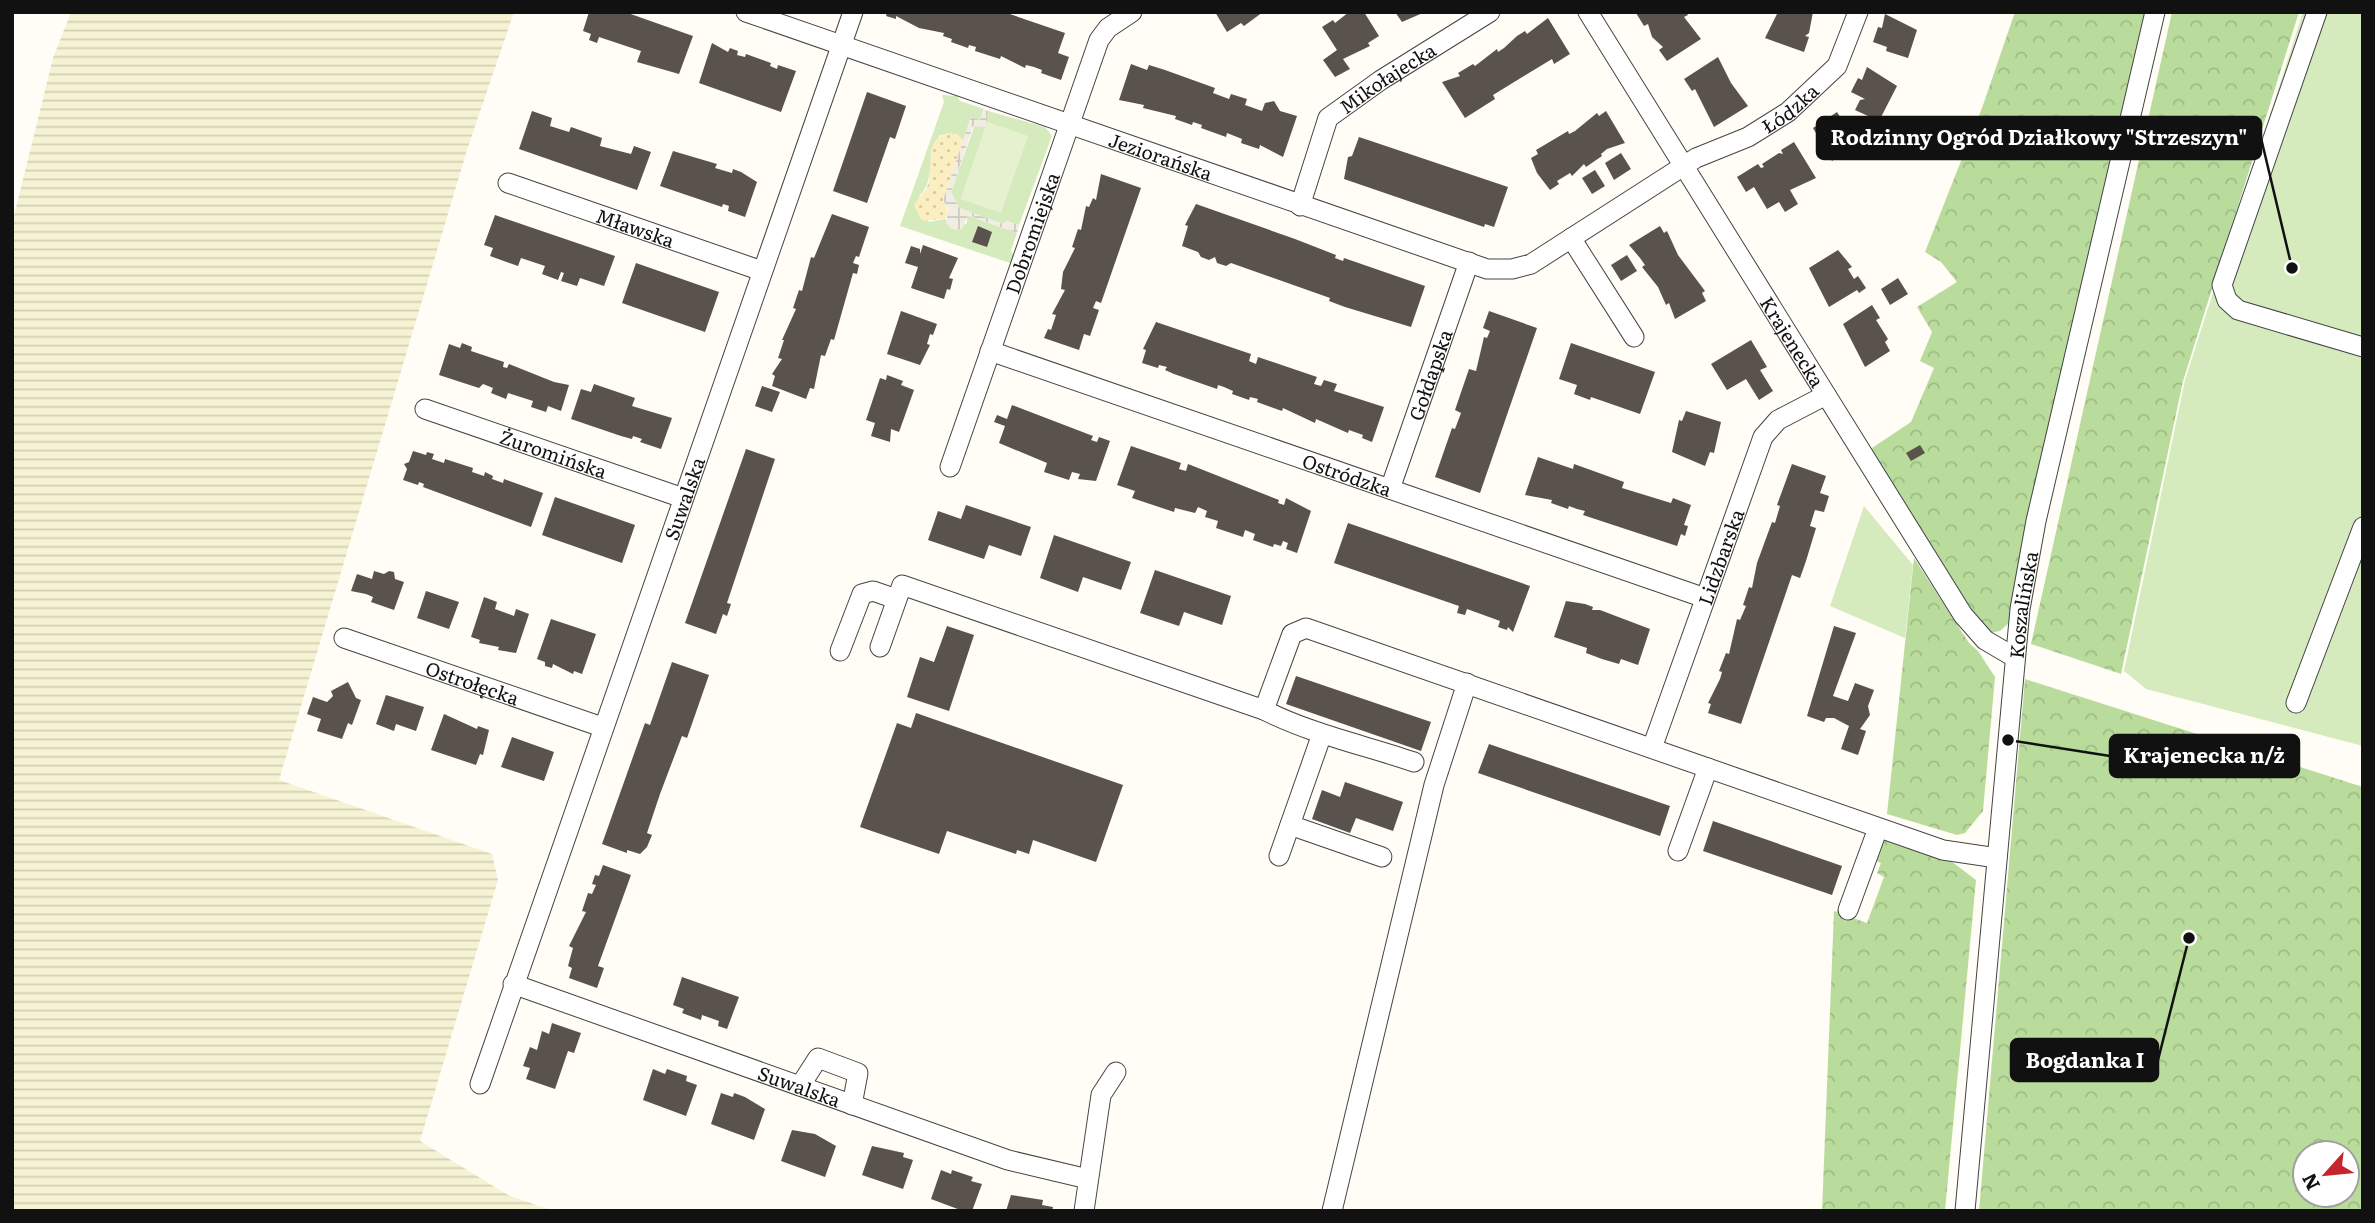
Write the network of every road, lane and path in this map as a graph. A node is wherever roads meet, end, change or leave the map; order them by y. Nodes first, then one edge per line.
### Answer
1 (746, 12) edge
2 (853, 12) edge
3 (1132, 12) edge
4 (1490, 12) edge
5 (1588, 12) edge
6 (1858, 12) edge
7 (2155, 12) edge
8 (2317, 12) edge
9 (841, 45) junction
10 (1070, 124) junction
11 (1684, 166) junction
12 (508, 183) dead end
13 (1300, 206) junction
14 (1571, 238) junction
15 (1469, 262) junction
16 (762, 271) junction
17 (1634, 337) dead end
18 (2363, 347) edge
19 (990, 351) junction
20 (1826, 395) junction
21 (425, 409) dead end
22 (950, 467) dead end
23 (1390, 489) junction
24 (683, 498) junction
25 (2363, 527) edge
26 (1705, 598) junction
27 (896, 599) junction
28 (344, 638) dead end
29 (880, 647) dead end
30 (840, 651) dead end
31 (2014, 657) junction
32 (1467, 683) junction
33 (2297, 703) dead end
34 (1264, 710) junction
35 (602, 727) junction
36 (1322, 734) junction
37 (1651, 748) junction
38 (1414, 762) dead end
39 (1708, 768) junction
40 (1290, 825) junction
41 (1878, 828) junction
42 (1678, 850) dead end
43 (1279, 856) dead end
44 (1382, 857) dead end
45 (1997, 858) junction
46 (1848, 911) dead end
47 (513, 984) junction
48 (1116, 1072) dead end
49 (480, 1084) dead end
50 (800, 1086) junction
51 (852, 1105) junction
52 (1088, 1179) junction
53 (1084, 1211) edge
54 (1332, 1211) edge
55 (1965, 1211) edge

1 - 9 street, Jeziorańska
2 - 9 street, Suwalska
3 - 10 street, Dobromiejska
4 - 13 street, Mikołajecka
5 - 11 street, Krajenecka
6 - 11 street, Łódzka
7 - 31 street, Koszalińska
8 - 18 street
9 - 10 street, Jeziorańska
9 - 16 street, Suwalska
10 - 13 street, Jeziorańska
10 - 19 street, Dobromiejska
11 - 14 street, Jeziorańska
11 - 20 street, Krajenecka
12 - 16 street, Mławska
13 - 15 street, Jeziorańska
14 - 15 street, Jeziorańska
14 - 17 street
15 - 23 street, Gołdapska
16 - 24 street, Suwalska
19 - 22 street, Dobromiejska
19 - 23 street, Ostródzka
20 - 26 street, Lidzbarska
20 - 31 street, Krajenecka
21 - 24 street, Żuromińska
23 - 26 street, Ostródzka
24 - 35 street, Suwalska
25 - 33 street
26 - 37 street, Lidzbarska
27 - 29 street
27 - 30 street
27 - 34 street
28 - 35 street, Ostrołęcka
31 - 45 street, Koszalińska
32 - 34 street
32 - 37 street
32 - 54 street
34 - 36 street
35 - 47 street, Suwalska
36 - 38 street
36 - 40 street
37 - 39 street
39 - 41 street
39 - 42 street
40 - 43 street
40 - 44 street
41 - 45 street
41 - 46 street
45 - 55 street, Koszalińska
47 - 49 street, Suwalska
47 - 50 street, Suwalska
48 - 52 street
50 - 51 street, Suwalska
50 - 51 street
51 - 52 street, Suwalska
52 - 53 street

